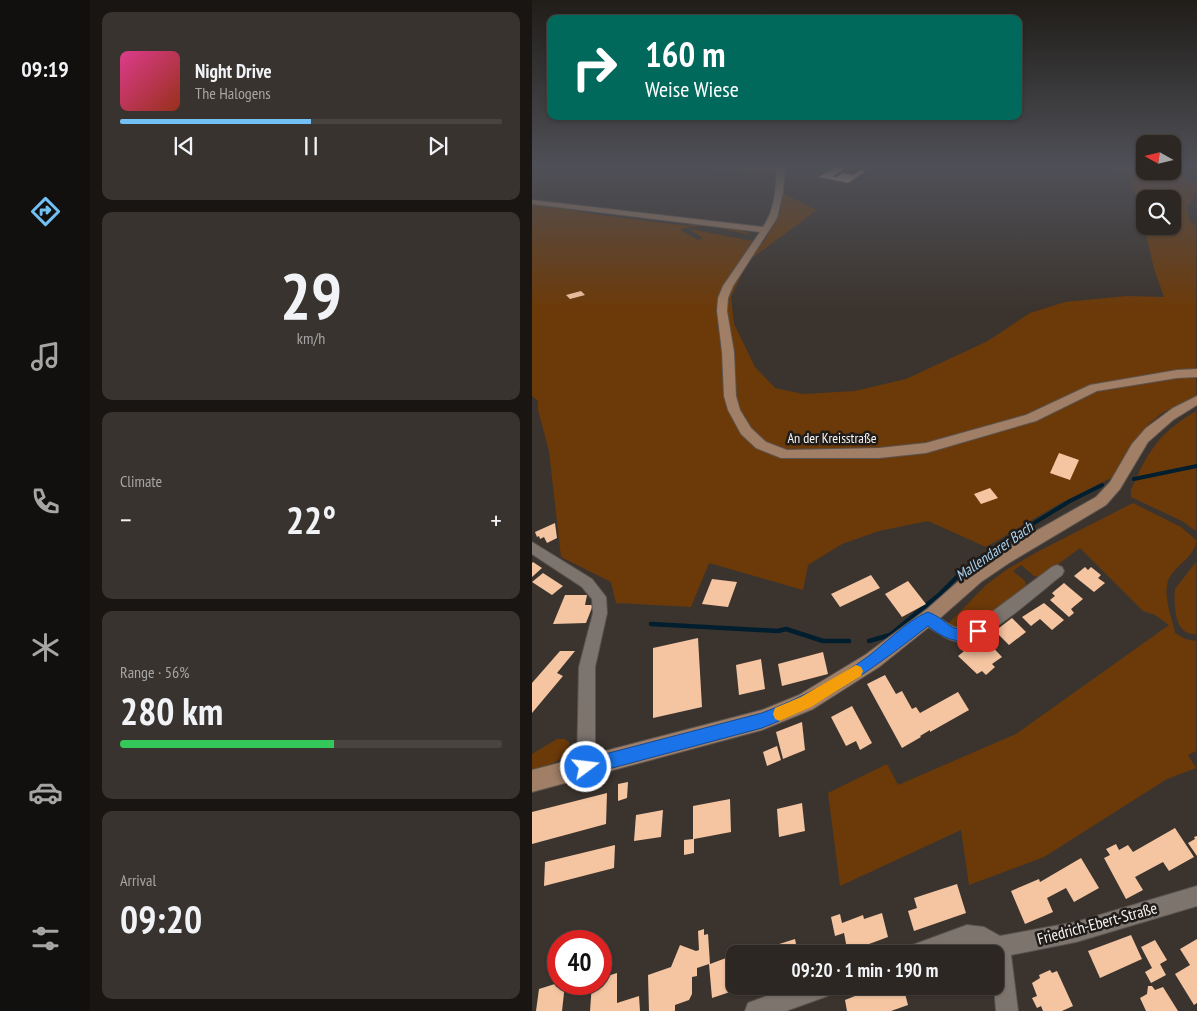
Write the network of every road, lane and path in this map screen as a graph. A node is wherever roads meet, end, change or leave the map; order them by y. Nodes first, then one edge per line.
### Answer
1 (634, 214) edge
2 (773, 214) edge
3 (766, 230) junction
4 (1196, 373) edge
5 (1196, 400) edge
6 (532, 547) edge
7 (1057, 571) dead end
8 (928, 618) junction
9 (586, 767) junction
10 (532, 781) edge
11 (1196, 896) edge
12 (939, 945) edge
13 (995, 945) edge
14 (1004, 946) edge
15 (1004, 982) edge
16 (800, 995) edge
17 (756, 1011) edge
18 (1007, 1011) edge

1 - 3 street
2 - 3 street, An der Kreisstraße
3 - 4 street, An der Kreisstraße
5 - 8 street
6 - 9 street
7 - 8 street
8 - 9 street
9 - 10 street
11 - 14 street, Friedrich-Ebert-Straße
12 - 13 street
15 - 18 street
16 - 17 street

